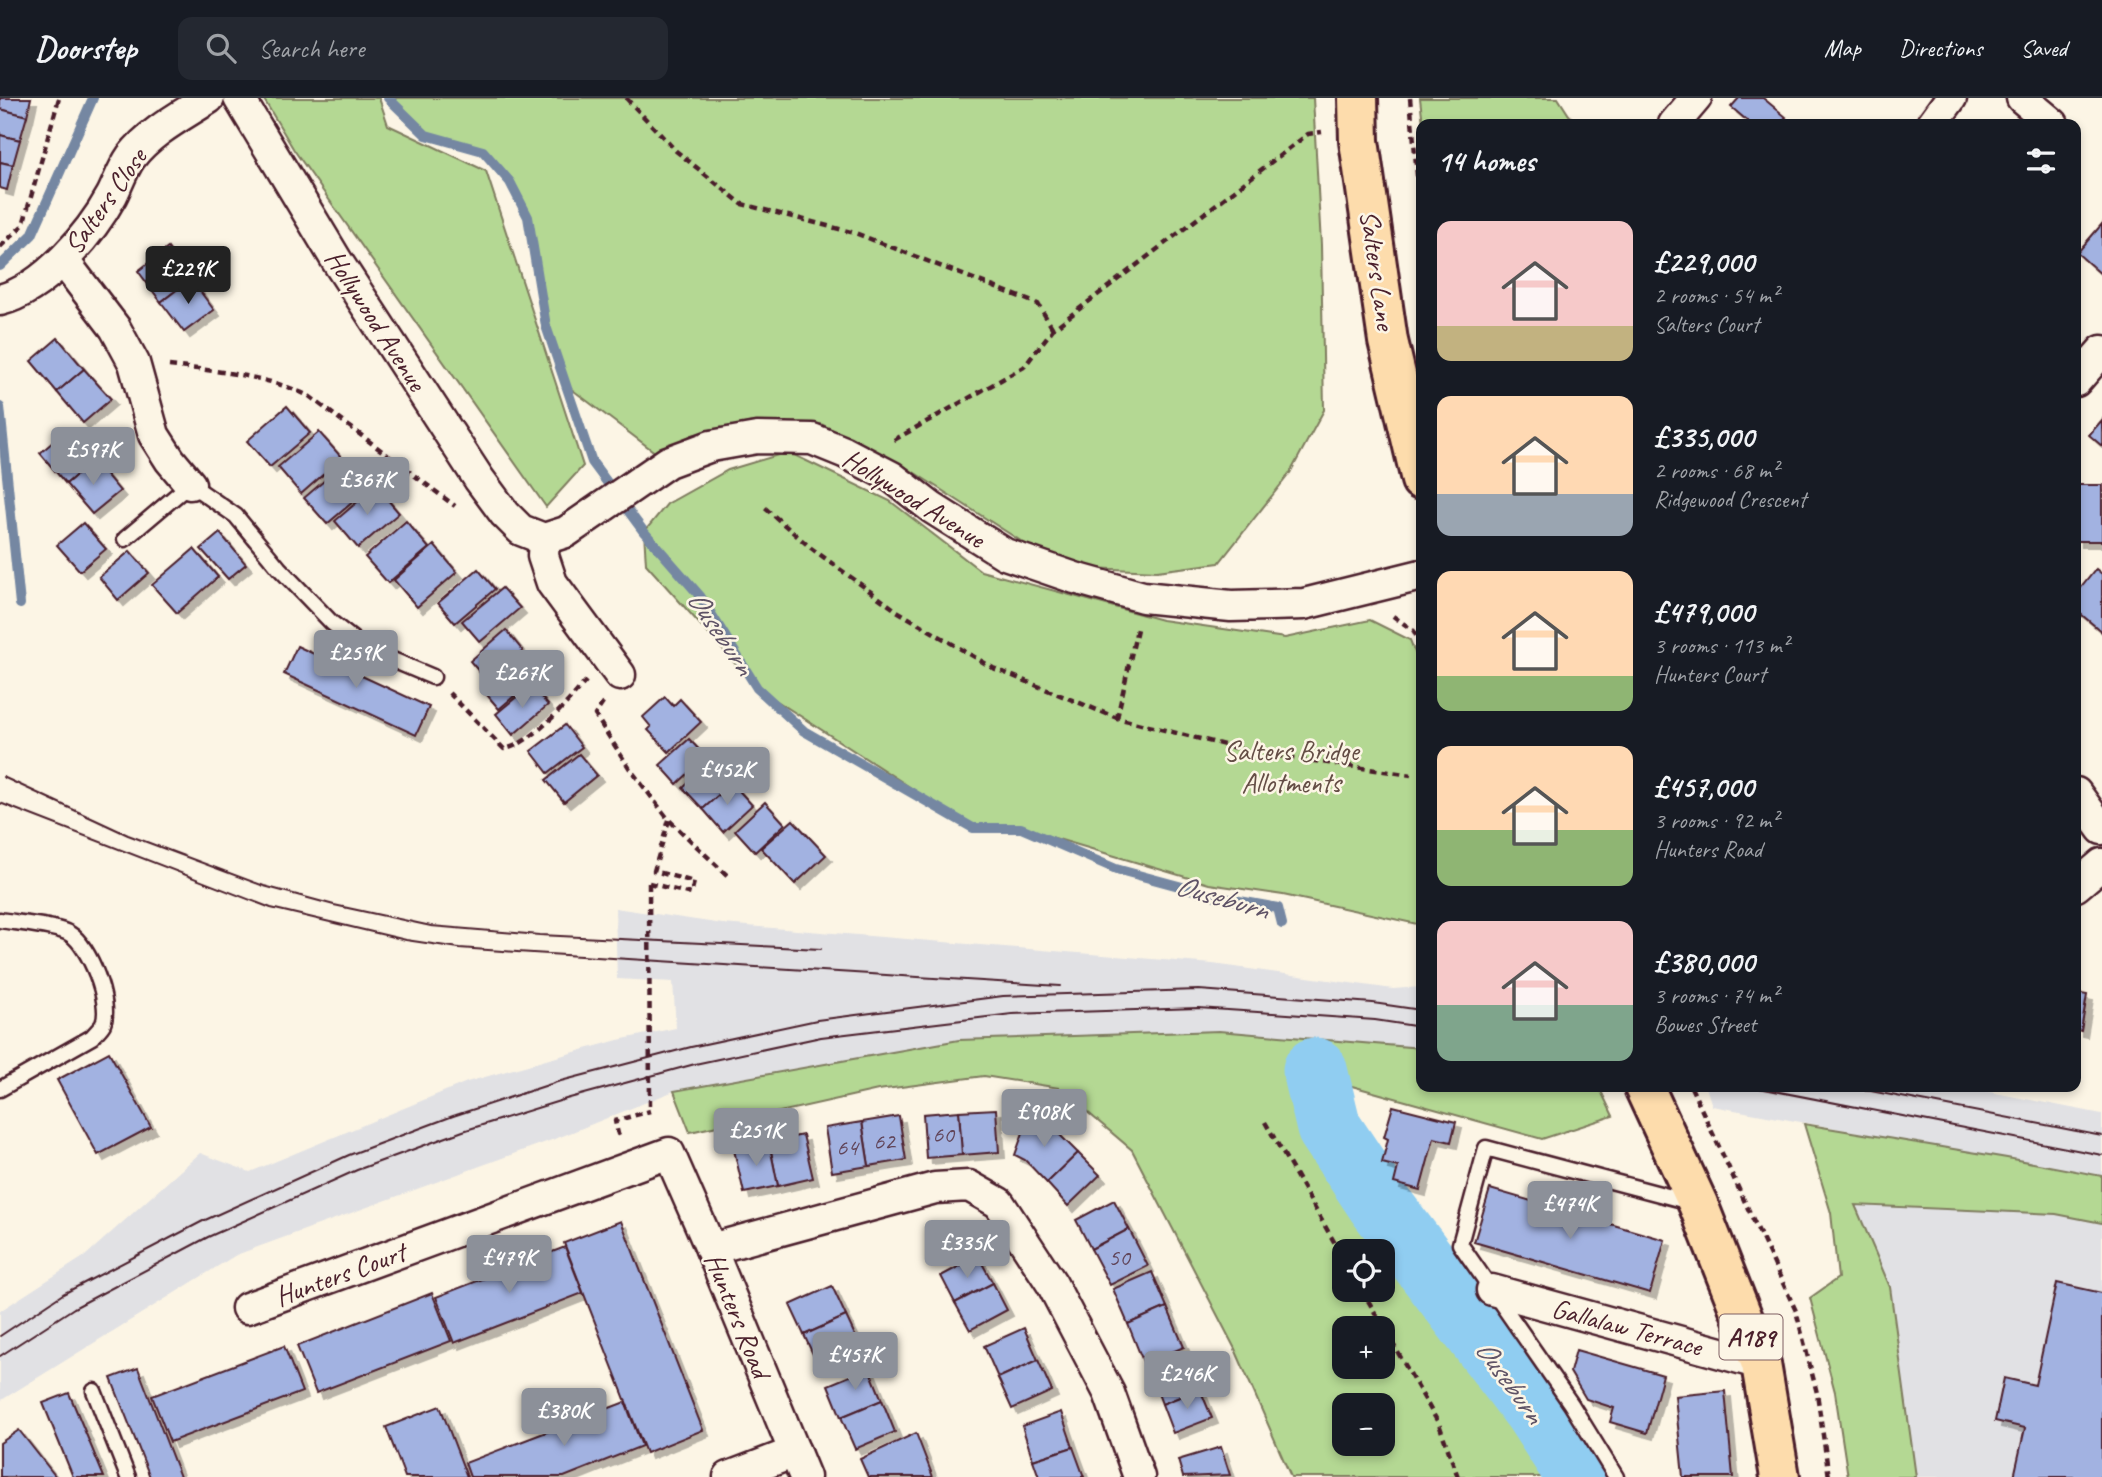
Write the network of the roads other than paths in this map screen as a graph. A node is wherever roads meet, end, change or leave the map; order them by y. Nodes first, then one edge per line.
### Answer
1 (209, 98) edge
2 (239, 98) edge
3 (1358, 98) edge
4 (1696, 98) edge
5 (1951, 98) edge
6 (2022, 98) edge
7 (1678, 119) edge
8 (1936, 119) edge
9 (2047, 119) edge
10 (63, 260) junction
11 (0, 300) edge
12 (2102, 351) edge
13 (2081, 375) edge
14 (1416, 459) edge
15 (190, 484) junction
16 (125, 539) dead end
17 (544, 539) junction
18 (1416, 576) edge
19 (612, 665) road end
20 (433, 677) road end
21 (2081, 800) edge
22 (2102, 829) edge
23 (2102, 864) edge
24 (2081, 882) edge
25 (0, 920) edge
26 (0, 1089) edge
27 (1646, 1092) edge
28 (669, 1153) joint
29 (1698, 1204) junction
30 (711, 1249) junction
31 (1492, 1290) junction
32 (247, 1308) dead end
33 (1761, 1363) junction
34 (94, 1391) dead end
35 (800, 1465) edge
36 (128, 1477) edge
37 (729, 1477) edge
38 (1139, 1477) edge
39 (1616, 1477) edge
40 (1780, 1477) edge

1 - 10 street, Salters Close
2 - 17 street, Hollywood Avenue
3 - 14 main road, Salters Lane
4 - 7 street
5 - 8 street
6 - 9 street
10 - 11 street, Salters Close
10 - 15 street
12 - 13 street
15 - 16 lane
15 - 20 lane
17 - 18 street, Hollywood Avenue
17 - 19 street
21 - 22 street
23 - 24 street
25 - 26 lane
27 - 29 main road, A189
28 - 30 street, Hunters Road
28 - 32 street, Hunters Court
29 - 31 lane
29 - 33 main road, A189
30 - 35 street, Hunters Road
30 - 38 street
31 - 33 street, Gallalaw Terrace
31 - 39 lane
33 - 40 main road, A189
34 - 36 lane
35 - 37 street

